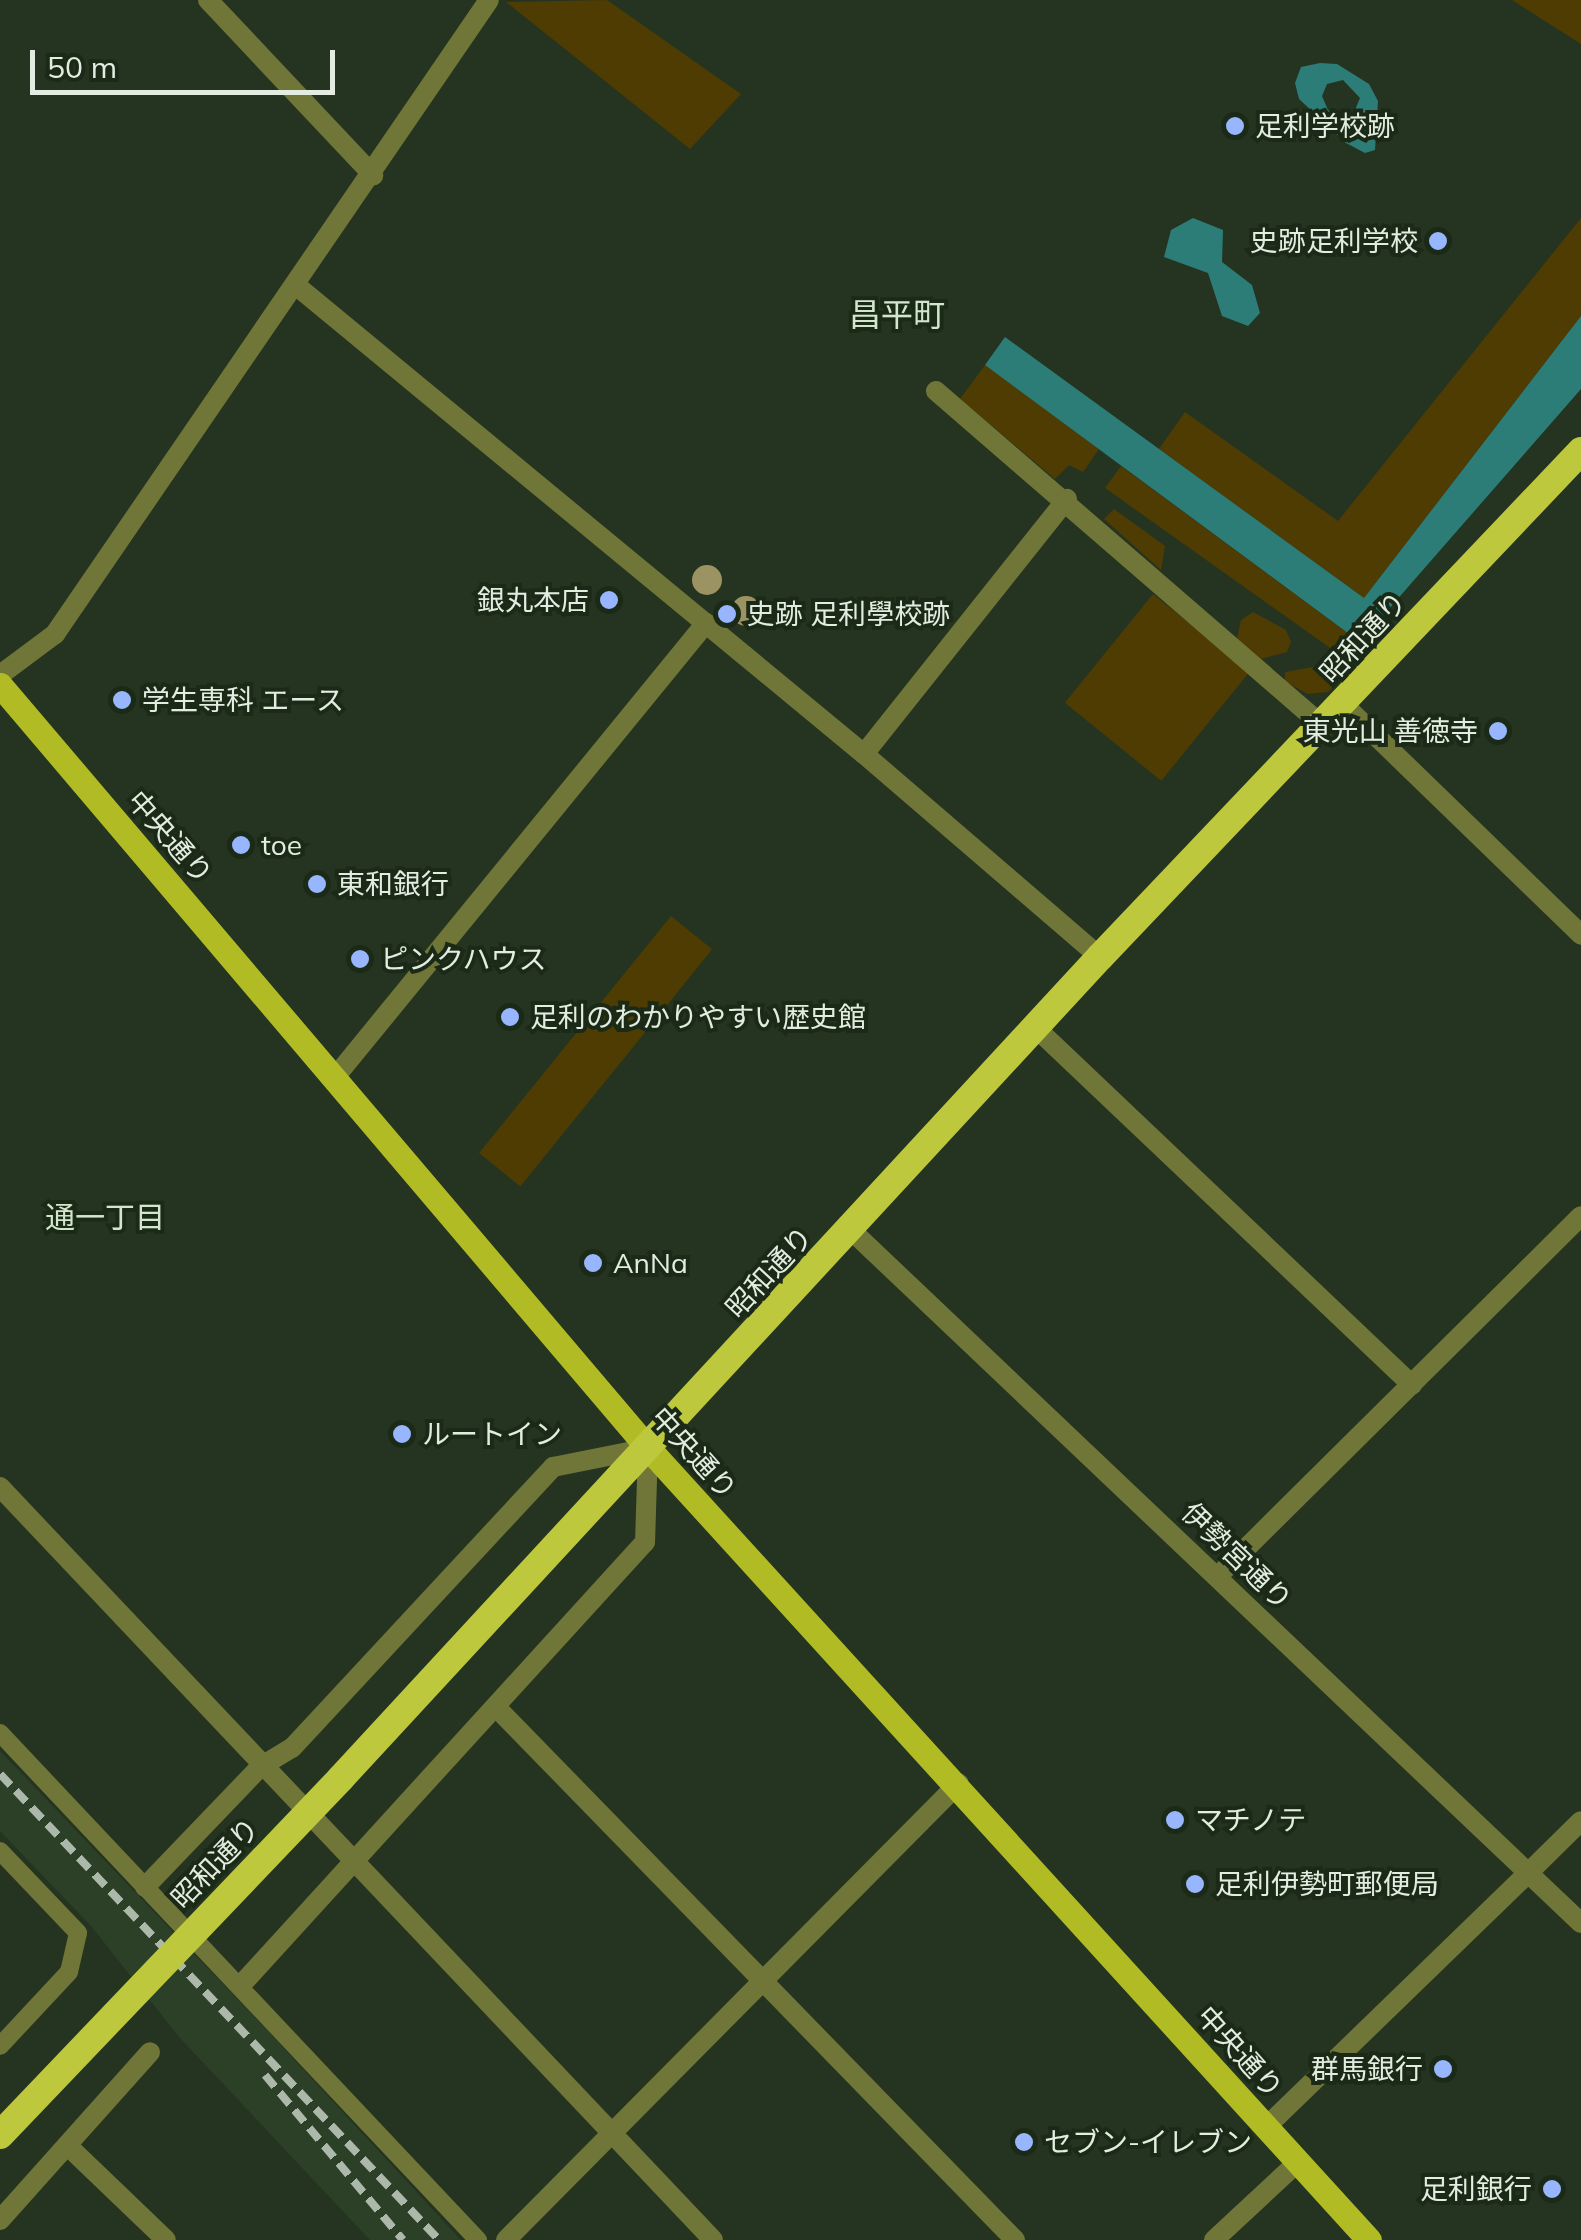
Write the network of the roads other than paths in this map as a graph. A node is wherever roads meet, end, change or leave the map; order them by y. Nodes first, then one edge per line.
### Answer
1 (208, 0) edge
2 (488, 0) edge
3 (372, 175) junction
4 (298, 287) junction
5 (936, 391) dead end
6 (1581, 451) edge
7 (1067, 499) junction
8 (706, 623) junction
9 (0, 675) edge
10 (0, 685) edge
11 (1344, 705) junction
12 (1323, 726) junction
13 (864, 754) junction
14 (1581, 935) edge
15 (1100, 958) junction
16 (1037, 1029) junction
17 (336, 1076) junction
18 (1581, 1216) edge
19 (852, 1231) junction
20 (1412, 1385) junction
21 (648, 1448) junction
22 (0, 1487) edge
23 (1218, 1576) junction
24 (496, 1707) junction
25 (0, 1733) edge
26 (260, 1767) junction
27 (958, 1784) junction
28 (1581, 1821) edge
29 (0, 1851) edge
30 (349, 1862) junction
31 (1528, 1873) junction
32 (146, 1886) junction
33 (1581, 1923) edge
34 (765, 1984) junction
35 (241, 1985) junction
36 (0, 2046) edge
37 (150, 2052) dead end
38 (1266, 2126) junction
39 (0, 2135) edge
40 (613, 2138) junction
41 (68, 2147) junction
42 (1298, 2162) junction
43 (0, 2220) edge
44 (166, 2240) edge
45 (478, 2240) edge
46 (506, 2240) edge
47 (712, 2240) edge
48 (1016, 2240) edge
49 (1214, 2240) edge
50 (1368, 2240) edge

1 - 3 street
2 - 3 street
3 - 4 street
4 - 8 street
4 - 9 street
5 - 7 street
6 - 11 highway, 昭和通り
7 - 12 street
7 - 13 street
8 - 13 street
8 - 17 street
10 - 17 main road, 中央通り
11 - 12 highway, 昭和通り
11 - 14 street
12 - 15 highway, 昭和通り
13 - 15 street
15 - 16 highway, 昭和通り
16 - 19 highway, 昭和通り
16 - 20 street
17 - 21 main road, 中央通り
18 - 20 street
19 - 21 highway, 昭和通り
19 - 23 street, 伊勢宮通り
20 - 23 street
21 - 24 street
21 - 26 street
21 - 27 main road, 中央通り
21 - 39 highway, 昭和通り, bridge
22 - 26 street
23 - 31 street, 伊勢宮通り
24 - 30 street
24 - 34 street
25 - 32 lane
26 - 30 street
26 - 32 street
27 - 34 street
27 - 38 main road, 中央通り
28 - 31 street
29 - 36 lane
30 - 35 street
30 - 40 street
31 - 33 street, 伊勢宮通り
31 - 38 street
32 - 35 lane
34 - 40 street
34 - 48 street
35 - 45 lane
37 - 41 street
38 - 42 main road, 中央通り
40 - 46 street
40 - 47 street
41 - 43 street
41 - 44 street
42 - 49 street
42 - 50 main road, 中央通り

